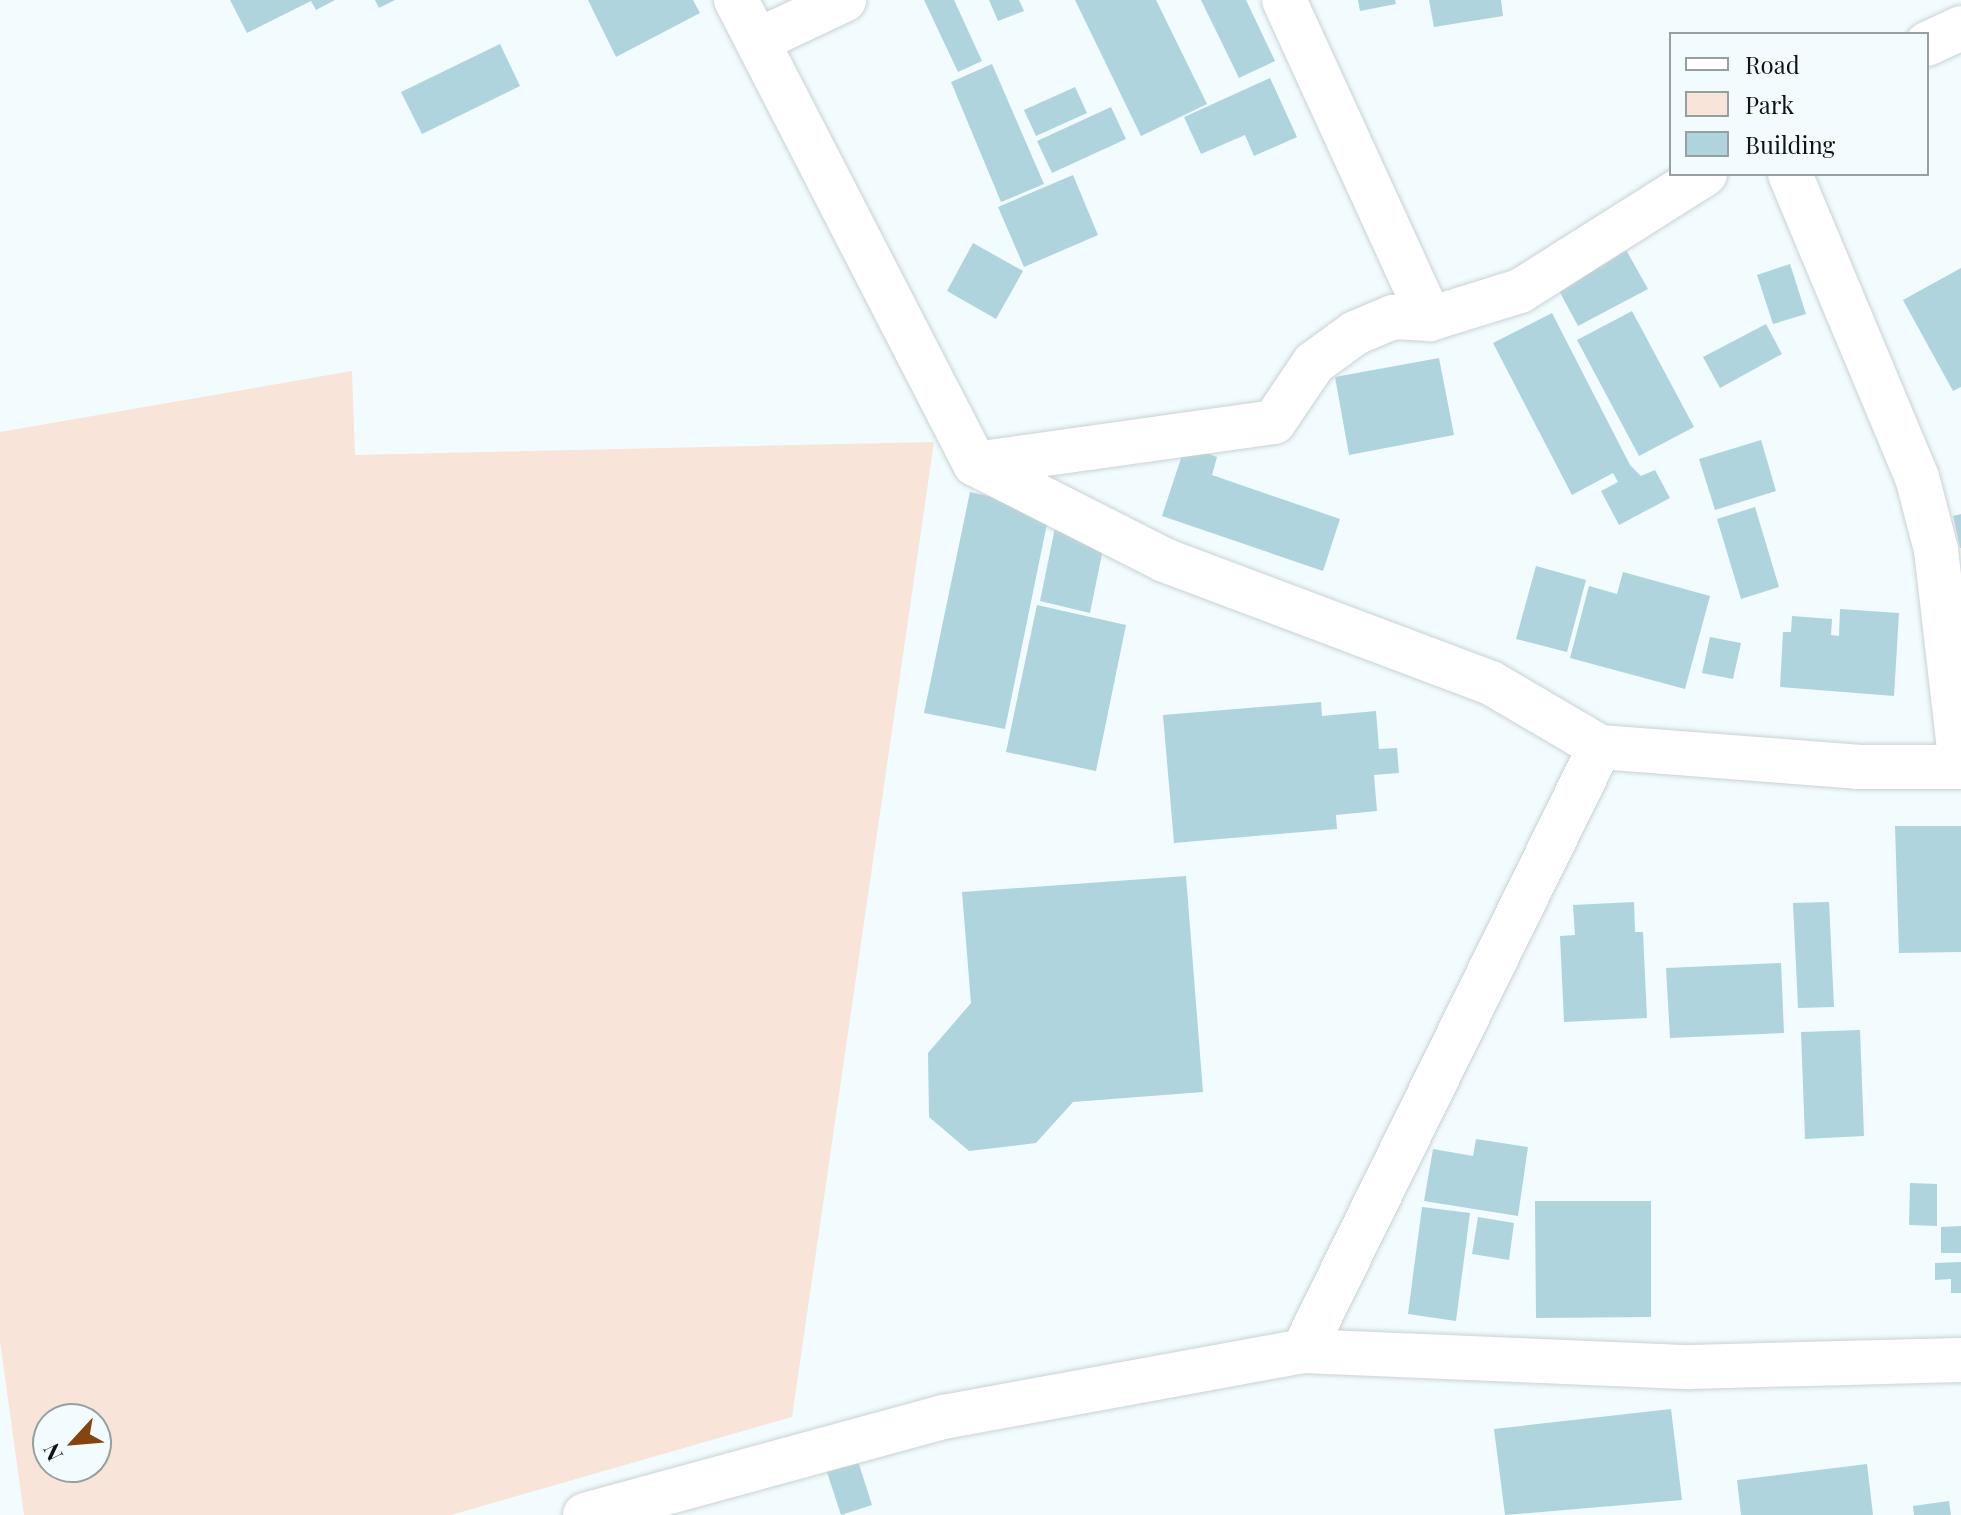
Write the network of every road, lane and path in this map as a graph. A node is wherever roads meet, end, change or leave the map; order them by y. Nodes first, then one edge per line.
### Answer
1 (736, 0) edge
2 (844, 0) edge
3 (1284, 0) edge
4 (1961, 28) edge
5 (761, 39) junction
6 (1929, 43) edge
7 (1702, 176) edge
8 (1791, 176) edge
9 (1430, 319) junction
10 (975, 464) junction
11 (1600, 747) junction
12 (1961, 767) edge
13 (1303, 1351) junction
14 (1961, 1360) edge
15 (585, 1515) edge

1 - 5 street
2 - 5 street
3 - 9 street
4 - 6 street
5 - 10 street
7 - 9 street
8 - 12 street
9 - 10 street
10 - 11 street
11 - 12 street
11 - 13 street
13 - 14 street
13 - 15 street

